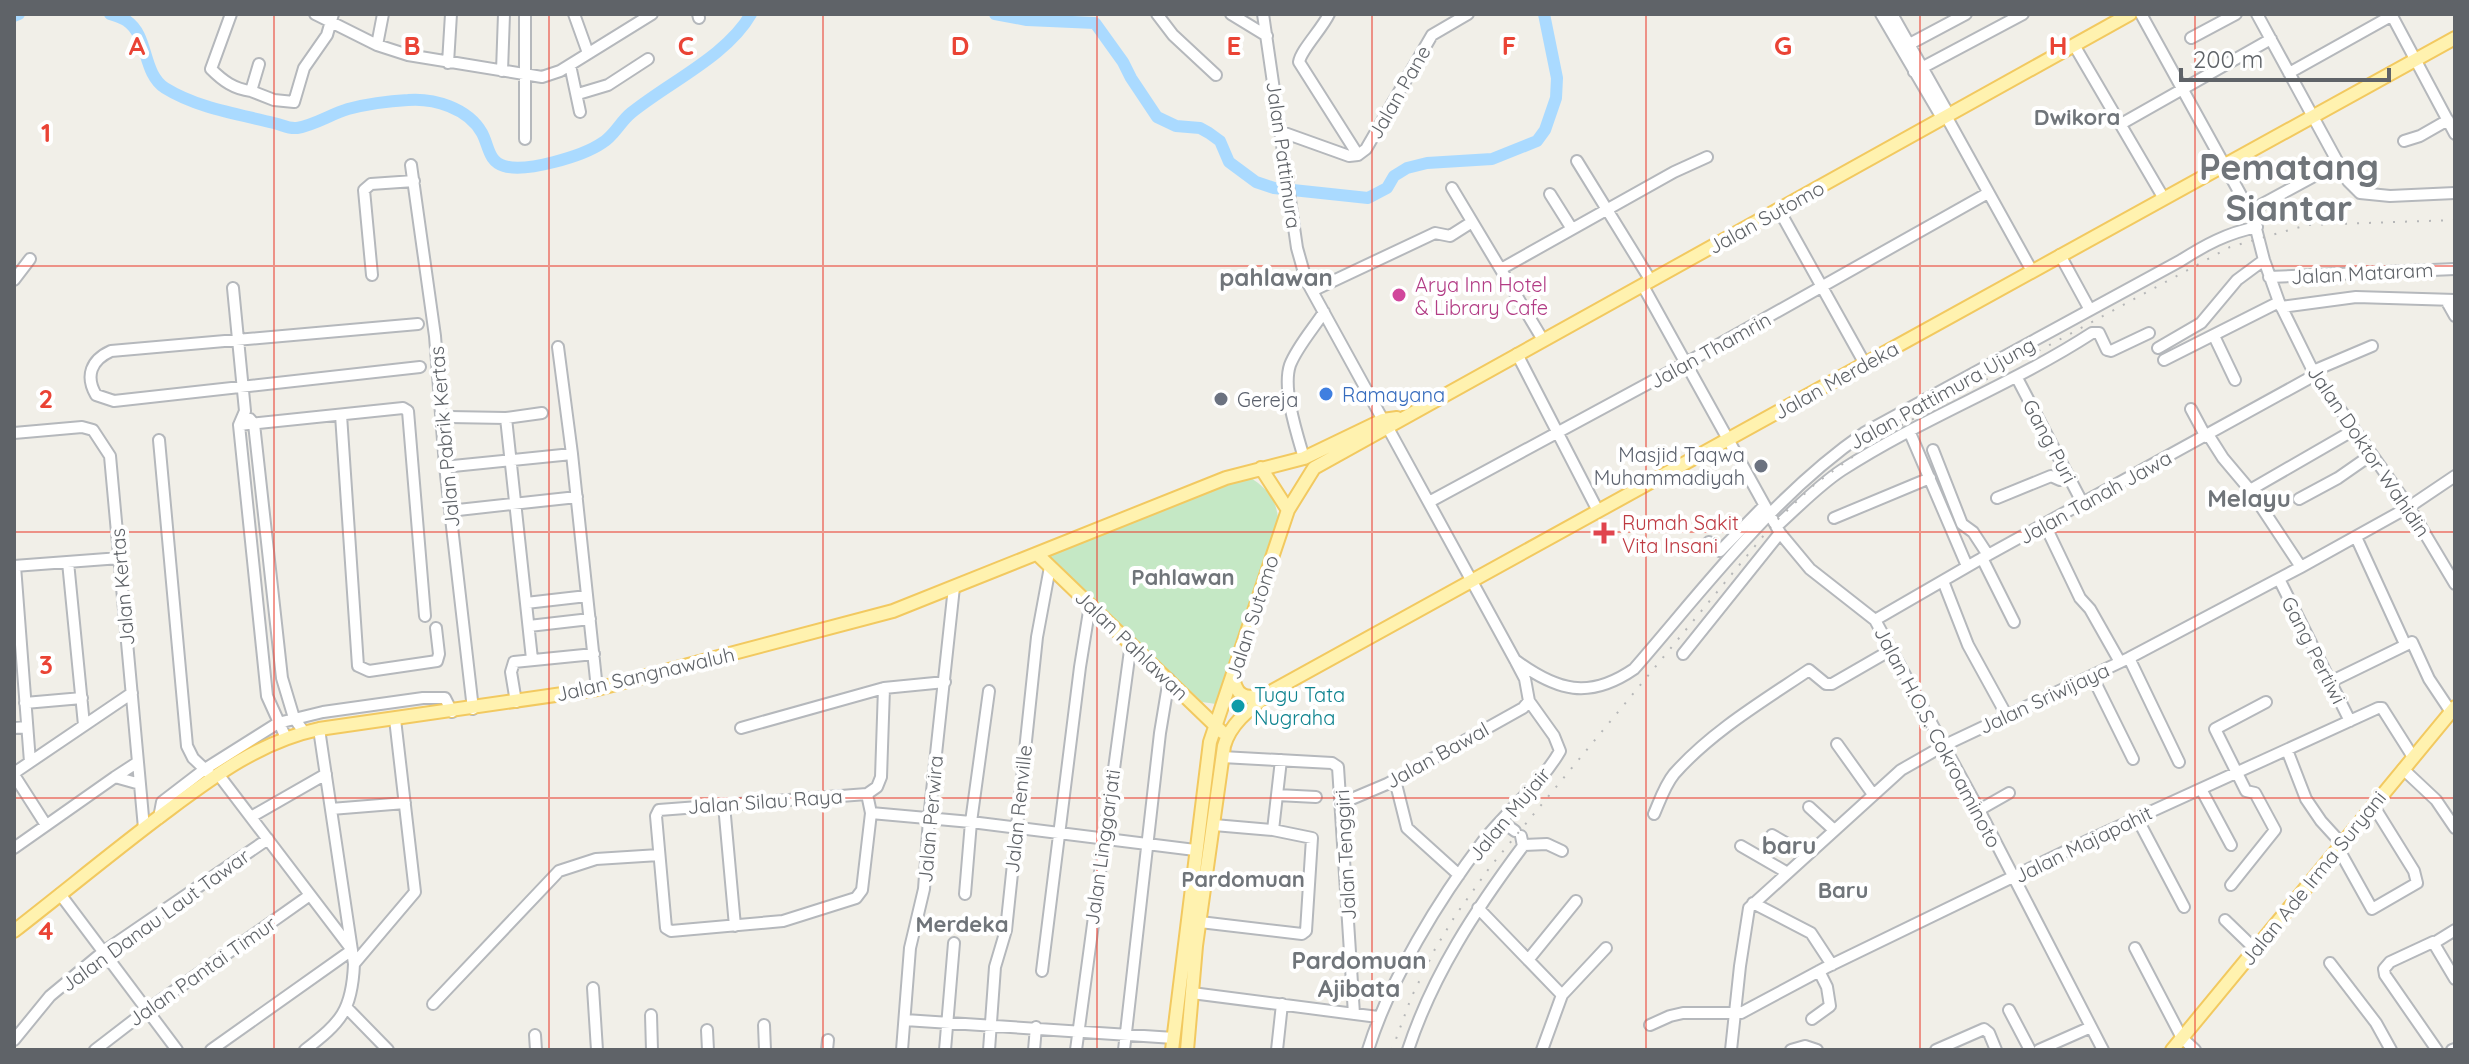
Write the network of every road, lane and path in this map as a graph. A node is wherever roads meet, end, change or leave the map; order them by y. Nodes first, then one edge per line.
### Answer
1 (231, 14) edge
2 (315, 14) edge
3 (383, 14) edge
4 (451, 14) edge
5 (504, 14) edge
6 (525, 14) edge
7 (574, 14) edge
8 (652, 14) edge
9 (1157, 14) edge
10 (1231, 14) edge
11 (1263, 14) edge
12 (1329, 14) edge
13 (1468, 14) edge
14 (1881, 14) edge
15 (1892, 14) edge
16 (1966, 14) edge
17 (2022, 14) edge
18 (2130, 14) edge
19 (2141, 14) edge
20 (2236, 14) edge
21 (2257, 14) edge
22 (2391, 15) edge
23 (332, 18) edge
24 (1267, 36) junction
25 (2191, 38) dead end
26 (2455, 38) edge
27 (2271, 39) junction
28 (377, 45) junction
29 (2074, 45) junction
30 (1905, 46) junction
31 (588, 53) junction
32 (648, 59) dead end
33 (2416, 59) junction
34 (448, 63) junction
35 (259, 64) dead end
36 (570, 65) junction
37 (1917, 70) junction
38 (502, 71) junction
39 (2289, 73) junction
40 (524, 74) junction
41 (1216, 75) dead end
42 (2183, 87) junction
43 (251, 91) junction
44 (578, 94) junction
45 (580, 112) dead end
46 (1946, 116) junction
47 (2313, 117) junction
48 (2121, 124) junction
49 (2453, 127) edge
50 (1282, 132) junction
51 (525, 139) dead end
52 (2404, 141) dead end
53 (1358, 155) junction
54 (1707, 157) dead end
55 (1577, 161) dead end
56 (2338, 163) junction
57 (411, 165) dead end
58 (2224, 165) junction
59 (414, 181) junction
60 (1452, 188) dead end
61 (1988, 193) junction
62 (2455, 193) edge
63 (1550, 194) dead end
64 (2163, 197) junction
65 (1606, 210) junction
66 (1779, 210) junction
67 (2250, 211) junction
68 (1472, 222) junction
69 (2257, 227) junction
70 (1572, 229) junction
71 (2060, 255) junction
72 (30, 259) dead end
73 (2264, 260) junction
74 (1501, 269) junction
75 (2455, 269) edge
76 (2032, 271) junction
77 (372, 275) dead end
78 (2269, 277) junction
79 (14, 280) edge
80 (1647, 283) junction
81 (233, 288) dead end
82 (1821, 288) junction
83 (1312, 291) junction
84 (2451, 300) edge
85 (2280, 304) junction
86 (2090, 310) junction
87 (1324, 312) junction
88 (2455, 316) edge
89 (418, 324) dead end
90 (2149, 333) dead end
91 (238, 336) junction
92 (2214, 336) junction
93 (1543, 340) junction
94 (2372, 346) dead end
95 (558, 347) dead end
96 (2158, 348) dead end
97 (1517, 354) junction
98 (2164, 360) dead end
99 (1686, 363) junction
100 (1865, 364) junction
101 (420, 367) dead end
102 (2314, 373) junction
103 (2017, 378) junction
104 (2235, 380) dead end
105 (242, 386) junction
106 (2191, 409) dead end
107 (245, 411) junction
108 (542, 413) dead end
109 (341, 415) junction
110 (449, 417) dead end
111 (506, 418) junction
112 (254, 424) junction
113 (1385, 424) junction
114 (239, 425) junction
115 (2354, 430) junction
116 (14, 433) edge
117 (1558, 433) junction
118 (1910, 433) junction
119 (2207, 436) junction
120 (159, 440) dead end
121 (1728, 440) junction
122 (1933, 450) dead end
123 (572, 454) junction
124 (2371, 455) junction
125 (1304, 458) junction
126 (511, 460) junction
127 (453, 466) dead end
128 (1261, 468) junction
129 (2069, 477) junction
130 (1930, 478) junction
131 (2454, 480) edge
132 (2250, 490) junction
133 (577, 497) junction
134 (1997, 498) dead end
135 (2299, 499) dead end
136 (1429, 502) junction
137 (516, 503) junction
138 (2083, 504) junction
139 (2409, 507) junction
140 (1597, 509) junction
141 (458, 510) dead end
142 (1288, 510) junction
143 (1766, 510) junction
144 (1834, 518) dead end
145 (2045, 525) junction
146 (1778, 530) junction
147 (2356, 537) junction
148 (1709, 542) dead end
149 (1037, 554) junction
150 (1985, 557) junction
151 (120, 558) junction
152 (68, 562) junction
153 (270, 565) junction
154 (14, 566) edge
155 (1967, 566) junction
156 (254, 567) junction
157 (1050, 567) junction
158 (2301, 567) junction
159 (1472, 579) junction
160 (2279, 579) junction
161 (1943, 581) junction
162 (2455, 584) edge
163 (954, 587) junction
164 (587, 596) junction
165 (526, 603) junction
166 (1090, 605) junction
167 (425, 616) dead end
168 (590, 619) junction
169 (1875, 620) junction
170 (16, 622) edge
171 (2014, 622) dead end
172 (529, 626) junction
173 (436, 628) dead end
174 (1131, 643) junction
175 (2405, 644) junction
176 (1891, 650) junction
177 (594, 654) junction
178 (1683, 654) dead end
179 (532, 659) junction
180 (1515, 660) junction
181 (2124, 660) junction
182 (1233, 670) junction
183 (2092, 676) junction
184 (19, 678) edge
185 (1169, 679) junction
186 (945, 682) junction
187 (2330, 682) junction
188 (884, 688) junction
189 (597, 689) junction
190 (1274, 690) junction
191 (989, 691) dead end
192 (132, 693) junction
193 (82, 698) junction
194 (1529, 701) junction
195 (516, 702) junction
196 (2266, 702) dead end
197 (25, 703) junction
198 (473, 709) junction
199 (2453, 710) edge
200 (452, 712) junction
201 (2007, 716) junction
202 (294, 718) junction
203 (395, 719) junction
204 (2350, 721) junction
205 (278, 723) junction
206 (84, 725) junction
207 (27, 727) junction
208 (14, 728) edge
209 (741, 728) dead end
210 (319, 729) junction
211 (304, 732) junction
212 (1221, 732) junction
213 (286, 738) junction
214 (1837, 744) dead end
215 (1943, 746) junction
216 (2287, 750) junction
217 (1222, 757) junction
218 (2413, 757) junction
219 (2133, 759) dead end
220 (1281, 760) junction
221 (30, 762) junction
222 (138, 762) junction
223 (2179, 762) dead end
224 (2403, 769) junction
225 (2237, 773) junction
226 (14, 774) edge
227 (212, 774) junction
228 (326, 774) junction
229 (115, 777) junction
230 (1395, 780) junction
231 (140, 784) junction
232 (2201, 789) junction
233 (1872, 793) junction
234 (2009, 793) dead end
235 (867, 794) junction
236 (1277, 795) junction
237 (1316, 797) dead end
238 (405, 803) junction
239 (1342, 803) junction
240 (724, 805) junction
241 (2373, 805) junction
242 (1809, 807) dead end
243 (331, 809) junction
244 (1979, 810) junction
245 (871, 813) junction
246 (1654, 814) dead end
247 (251, 817) junction
248 (2137, 818) junction
249 (929, 819) junction
250 (1501, 821) junction
251 (971, 822) junction
252 (46, 825) junction
253 (1214, 825) junction
254 (144, 828) junction
255 (1015, 828) junction
256 (2455, 828) edge
257 (1833, 829) junction
258 (1273, 830) junction
259 (1060, 833) junction
260 (1772, 835) dead end
261 (1103, 837) junction
262 (1520, 837) junction
263 (268, 839) junction
264 (1211, 843) junction
265 (1147, 845) junction
266 (2231, 845) dead end
267 (1196, 846) junction
268 (1741, 846) dead end
269 (2340, 846) junction
270 (14, 848) edge
271 (1562, 851) dead end
272 (1805, 854) junction
273 (659, 855) junction
274 (1786, 872) junction
275 (1459, 875) junction
276 (2013, 878) junction
277 (2231, 885) dead end
278 (60, 894) junction
279 (965, 894) dead end
280 (310, 895) junction
281 (1576, 901) dead end
282 (1753, 903) junction
283 (2184, 907) dead end
284 (1478, 908) junction
285 (2225, 920) dead end
286 (1200, 922) junction
287 (735, 926) junction
288 (2455, 930) edge
289 (14, 931) edge
290 (954, 943) dead end
291 (2434, 943) junction
292 (1190, 946) junction
293 (1606, 948) dead end
294 (2135, 948) dead end
295 (2255, 949) junction
296 (352, 950) junction
297 (103, 952) junction
298 (1528, 960) junction
299 (2330, 963) dead end
300 (354, 964) junction
301 (1832, 965) junction
302 (1042, 971) dead end
303 (1819, 971) junction
304 (2455, 979) edge
305 (593, 988) dead end
306 (1192, 993) junction
307 (1562, 995) junction
308 (433, 1004) dead end
309 (1282, 1004) junction
310 (347, 1008) junction
311 (147, 1010) junction
312 (2009, 1010) dead end
313 (1354, 1014) junction
314 (1736, 1014) junction
315 (651, 1015) dead end
316 (1378, 1017) junction
317 (1812, 1019) dead end
318 (905, 1020) junction
319 (947, 1022) junction
320 (764, 1025) dead end
321 (991, 1025) junction
322 (1650, 1025) dead end
323 (1036, 1027) junction
324 (2091, 1027) junction
325 (707, 1030) dead end
326 (1077, 1031) junction
327 (535, 1035) dead end
328 (1125, 1036) junction
329 (2182, 1038) junction
330 (14, 1040) edge
331 (1173, 1044) edge
332 (95, 1050) edge
333 (177, 1050) edge
334 (211, 1050) edge
335 (305, 1050) edge
336 (388, 1050) edge
337 (536, 1050) edge
338 (597, 1050) edge
339 (652, 1050) edge
340 (708, 1050) edge
341 (765, 1050) edge
342 (902, 1050) edge
343 (945, 1050) edge
344 (989, 1050) edge
345 (1034, 1050) edge
346 (1076, 1050) edge
347 (1124, 1050) edge
348 (1187, 1050) edge
349 (1277, 1050) edge
350 (1368, 1050) edge
351 (1408, 1050) edge
352 (1542, 1050) edge
353 (1731, 1050) edge
354 (1791, 1050) edge
355 (1817, 1050) edge
356 (1936, 1050) edge
357 (1996, 1050) edge
358 (2030, 1050) edge
359 (2039, 1050) edge
360 (2103, 1050) edge
361 (2172, 1050) edge
362 (2195, 1050) edge
363 (2391, 1050) edge
364 (2437, 1050) edge

1 - 43 street
2 - 23 street
3 - 28 street
4 - 34 street
5 - 38 street
6 - 40 street
7 - 31 street
8 - 31 street
9 - 41 street
10 - 24 street
11 - 24 street, Jalan Pattimura
12 - 53 street
13 - 53 street, Jalan Pane
14 - 30 street
15 - 30 street
16 - 30 street
17 - 37 street
18 - 29 main road, Jalan Sutomo
19 - 42 street, Jalan Doktor Wahidin
20 - 25 street
21 - 27 street
22 - 33 street
22 - 39 street
23 - 28 street
23 - 43 street
24 - 50 street, Jalan Pattimura
26 - 33 main road, Jalan Merdeka
27 - 39 street
27 - 42 street
28 - 34 street
29 - 46 main road, Jalan Sutomo
29 - 48 street
30 - 37 street
31 - 36 street
32 - 44 street
33 - 47 main road, Jalan Merdeka
33 - 49 street
34 - 38 street
35 - 43 street
36 - 40 street
36 - 44 street
37 - 46 street
38 - 40 street
39 - 47 street
40 - 51 street
42 - 48 street
42 - 58 street, Jalan Doktor Wahidin
44 - 45 street
46 - 61 street
46 - 66 main road, Jalan Sutomo
47 - 56 street
47 - 58 main road, Jalan Merdeka
48 - 64 street
49 - 52 street
50 - 53 street, Jalan Pane
50 - 83 street, Jalan Pattimura
54 - 65 street
55 - 65 street, Jalan H.O.S. Cokroaminoto
56 - 62 street
56 - 67 street
57 - 59 street, Jalan Pabrik Kertas
58 - 64 main road, Jalan Merdeka
58 - 67 street, Jalan Doktor Wahidin
59 - 77 street
59 - 198 street, Jalan Pabrik Kertas
60 - 68 street
61 - 76 street
61 - 82 street, Jalan Thamrin
63 - 70 street
64 - 71 main road, Jalan Merdeka
65 - 70 street
65 - 80 street, Jalan H.O.S. Cokroaminoto
66 - 80 main road, Jalan Sutomo
66 - 82 street
67 - 69 street, Jalan Doktor Wahidin
68 - 74 street
68 - 83 street
69 - 73 street, Jalan Doktor Wahidin
69 - 86 street, Jalan Pattimura Ujung
70 - 74 street
71 - 76 main road, Jalan Merdeka
71 - 86 street
72 - 79 street
73 - 78 street, Jalan Doktor Wahidin
73 - 96 street
74 - 93 street
75 - 78 street, Jalan Mataram
76 - 100 main road, Jalan Merdeka
78 - 85 street, Jalan Doktor Wahidin
80 - 93 main road, Jalan Sutomo
80 - 99 street, Jalan H.O.S. Cokroaminoto
81 - 91 street
82 - 99 street, Jalan Thamrin
82 - 100 street
83 - 87 street, Jalan Pattimura
84 - 85 street
84 - 88 street
85 - 92 street
85 - 102 street, Jalan Doktor Wahidin
86 - 143 street, Jalan Pattimura Ujung
87 - 113 street, Jalan Pattimura
87 - 125 street
89 - 91 street
90 - 103 street
91 - 105 street
91 - 105 street
92 - 98 street
92 - 104 street
93 - 97 main road, Jalan Sutomo
94 - 102 street, Jalan Tanah Jawa
95 - 123 street
97 - 113 main road, Jalan Sutomo
97 - 117 street
99 - 117 street, Jalan Thamrin
99 - 121 street, Jalan H.O.S. Cokroaminoto
100 - 121 main road, Jalan Merdeka
101 - 105 street
102 - 115 street, Jalan Doktor Wahidin
102 - 119 street, Jalan Tanah Jawa
103 - 118 street
103 - 129 street, Gang Puri
105 - 107 street
106 - 119 street
107 - 112 street
107 - 114 street
108 - 111 street
109 - 112 street
109 - 167 street
109 - 173 street
110 - 111 street
111 - 126 street
112 - 114 street
112 - 153 street
113 - 125 main road, Jalan Sutomo
113 - 136 street, Jalan Pattimura
113 - 142 main road, Jalan Sutomo
114 - 156 street
115 - 124 street, Jalan Doktor Wahidin
115 - 132 street
116 - 151 street, Jalan Kertas
117 - 136 street, Jalan Thamrin
117 - 140 street
118 - 130 street
118 - 146 street
119 - 132 street
119 - 138 street, Jalan Tanah Jawa
120 - 227 street
121 - 140 main road, Jalan Merdeka
121 - 143 street, Jalan H.O.S. Cokroaminoto
122 - 150 street
123 - 126 street
123 - 133 street
124 - 135 street
124 - 139 street, Jalan Doktor Wahidin
125 - 128 main road, Jalan Sangnawaluh
126 - 127 street
126 - 137 street
128 - 142 main road
128 - 149 main road, Jalan Sangnawaluh
129 - 134 street
129 - 138 street, Gang Puri
130 - 144 street
130 - 155 street
131 - 139 street, Jalan Sriwijaya
132 - 158 street
133 - 137 street
133 - 164 street
136 - 159 street, Jalan Pattimura
137 - 141 street
137 - 165 street
138 - 145 street, Jalan Tanah Jawa
139 - 147 street, Jalan Sriwijaya
139 - 162 street, Jalan Doktor Wahidin
140 - 159 main road, Jalan Merdeka
142 - 182 main road, Jalan Sutomo
143 - 146 street, Jalan H.O.S. Cokroaminoto
143 - 148 street
143 - 180 street, Jalan Pattimura Ujung
145 - 150 street, Jalan Tanah Jawa
145 - 181 street
146 - 169 street, Jalan H.O.S. Cokroaminoto
146 - 178 street
147 - 158 street, Jalan Sriwijaya
147 - 175 street
149 - 157 main road, Jalan Pahlawan
149 - 163 main road, Jalan Sangnawaluh
150 - 155 street, Jalan Tanah Jawa
150 - 171 street
151 - 152 street
151 - 192 street, Jalan Kertas
152 - 154 street
152 - 193 street
153 - 156 street
153 - 202 street
154 - 170 street
155 - 161 street, Jalan Tanah Jawa
156 - 205 street
157 - 166 main road, Jalan Pahlawan
157 - 255 street, Jalan Renville
158 - 160 street, Jalan Sriwijaya
159 - 180 street, Jalan Mujair
159 - 190 main road, Jalan Merdeka
160 - 181 street, Jalan Sriwijaya
160 - 187 street, Gang Pertiwi
161 - 169 street, Jalan Tanah Jawa
161 - 201 street
163 - 186 street, Jalan Perwira
163 - 189 main road, Jalan Sangnawaluh
164 - 165 street
164 - 168 street
165 - 172 street
166 - 174 main road, Jalan Pahlawan
166 - 259 street
168 - 172 street
168 - 177 street
169 - 176 street, Jalan H.O.S. Cokroaminoto
170 - 184 street
172 - 179 street
174 - 185 main road, Jalan Pahlawan
174 - 261 street, Jalan Linggarjati
175 - 187 street
175 - 199 street
176 - 215 street, Jalan H.O.S. Cokroaminoto
176 - 246 street
177 - 179 street
177 - 189 street
179 - 195 street
180 - 194 street, Jalan Mujair
181 - 183 street, Jalan Sriwijaya
181 - 223 street
182 - 190 main road
182 - 212 main road, Jalan Sutomo
183 - 201 street, Jalan Sriwijaya
183 - 219 street
184 - 197 street
185 - 212 main road, Jalan Pahlawan
185 - 265 street
186 - 188 street
186 - 249 street, Jalan Perwira
187 - 204 street, Gang Pertiwi
188 - 209 street
188 - 235 street
189 - 195 main road, Jalan Sangnawaluh
190 - 212 main road, Jalan Merdeka
191 - 251 street
192 - 206 street
192 - 222 street, Jalan Kertas
193 - 197 street
193 - 206 street
194 - 230 street, Jalan Bawal
194 - 250 street, Jalan Mujair
195 - 198 main road, Jalan Sangnawaluh
196 - 225 street
197 - 207 street
198 - 200 main road, Jalan Sangnawaluh
199 - 218 main road, Jalan Ade Irma Suryani
200 - 202 street
200 - 203 main road, Jalan Sangnawaluh
201 - 215 street, Jalan Sriwijaya
202 - 205 street
202 - 211 street
203 - 210 main road, Jalan Sangnawaluh
203 - 238 street
204 - 216 street, Jalan Majapahit
204 - 218 street, Jalan Majapahit
205 - 213 street
205 - 227 street
206 - 221 street
207 - 208 street
207 - 221 street
210 - 211 main road, Jalan Sangnawaluh
210 - 228 street
211 - 213 main road, Jalan Sangnawaluh
212 - 217 main road
212 - 267 main road
213 - 227 main road, Jalan Sangnawaluh
214 - 233 street
215 - 233 street, Jalan Sriwijaya
215 - 244 street, Jalan H.O.S. Cokroaminoto
216 - 225 street, Jalan Majapahit
216 - 269 street
217 - 220 street, Jalan Tenggiri
217 - 253 main road
218 - 224 main road, Jalan Ade Irma Suryani
220 - 236 street
220 - 239 street, Jalan Tenggiri
221 - 226 street
222 - 229 street
222 - 231 street, Jalan Kertas
224 - 241 main road, Jalan Ade Irma Suryani
224 - 256 street
225 - 232 street, Jalan Majapahit
225 - 277 street
226 - 252 street
227 - 247 street
227 - 254 main road, Jalan Sangnawaluh
228 - 243 street
228 - 247 street
229 - 231 street
229 - 252 street
230 - 239 street, Jalan Bawal
230 - 275 street
231 - 254 street, Jalan Kertas
232 - 248 street, Jalan Majapahit
232 - 266 street
233 - 257 street, Jalan Sriwijaya
234 - 244 street
235 - 240 street, Jalan Silau Raya
235 - 245 street, Jalan Silau Raya
236 - 237 street
236 - 258 street
238 - 243 street
238 - 300 street
239 - 313 street, Jalan Tenggiri
240 - 273 street, Jalan Silau Raya
240 - 287 street
241 - 269 main road, Jalan Ade Irma Suryani
241 - 269 street
242 - 257 street
243 - 296 street
244 - 276 street, Jalan H.O.S. Cokroaminoto
245 - 249 street
245 - 287 street, Jalan Silau Raya
247 - 263 street
248 - 276 street, Jalan Majapahit
248 - 283 street
249 - 251 street
249 - 318 street, Jalan Perwira
250 - 262 street
250 - 275 street, Jalan Mujair
251 - 255 street
251 - 279 street
252 - 270 street
253 - 258 street
253 - 264 main road
254 - 278 main road, Jalan Sangnawaluh
255 - 259 street
255 - 321 street, Jalan Renville
257 - 272 street, Jalan Sriwijaya
258 - 286 street
259 - 261 street
259 - 302 street
260 - 272 street
261 - 265 street
261 - 326 street, Jalan Linggarjati
262 - 271 street
262 - 284 street
263 - 280 street
263 - 297 street, Jalan Danau Laut Tawar
264 - 267 main road
264 - 286 main road
265 - 267 street
265 - 328 street
267 - 292 main road
268 - 274 street
269 - 295 main road, Jalan Ade Irma Suryani
272 - 274 street, Jalan Sriwijaya
273 - 287 street, Jalan Silau Raya
273 - 308 street
274 - 282 street, Jalan Sriwijaya
275 - 316 street, Jalan Mujair
276 - 301 street, Jalan Majapahit
276 - 324 street, Jalan H.O.S. Cokroaminoto
278 - 289 main road, Jalan Sangnawaluh
278 - 297 street
280 - 296 street
280 - 311 street, Jalan Pantai Timur
281 - 298 street
282 - 301 street
282 - 314 street
284 - 298 street
284 - 351 street
285 - 295 street
286 - 292 main road
288 - 291 street
290 - 319 street
291 - 304 street
291 - 364 street
292 - 306 main road
292 - 331 main road
293 - 307 street
294 - 329 street
295 - 329 main road, Jalan Ade Irma Suryani
296 - 300 street
296 - 334 street
297 - 311 street
297 - 330 street, Jalan Danau Laut Tawar
298 - 307 street
299 - 363 street
300 - 310 street
301 - 303 street, Jalan Majapahit
303 - 314 street, Jalan Majapahit
303 - 317 street
305 - 338 street
306 - 309 street
306 - 348 main road
307 - 352 street
309 - 313 street
309 - 349 street
310 - 335 street
310 - 336 street
311 - 332 street, Jalan Pantai Timur
311 - 333 street
312 - 358 street
313 - 316 street
314 - 322 street
314 - 353 street
315 - 339 street
316 - 350 street, Jalan Mujair
318 - 319 street
318 - 342 street, Jalan Perwira
319 - 321 street
319 - 343 street
320 - 341 street
321 - 323 street
321 - 344 street, Jalan Renville
323 - 326 street
323 - 345 street
324 - 359 street
324 - 360 street, Jalan H.O.S. Cokroaminoto
325 - 340 street
326 - 328 street
326 - 346 street, Jalan Linggarjati
327 - 337 street
328 - 331 street
328 - 347 street
329 - 361 main road, Jalan Ade Irma Suryani
329 - 362 street
354 - 355 street
356 - 357 street

